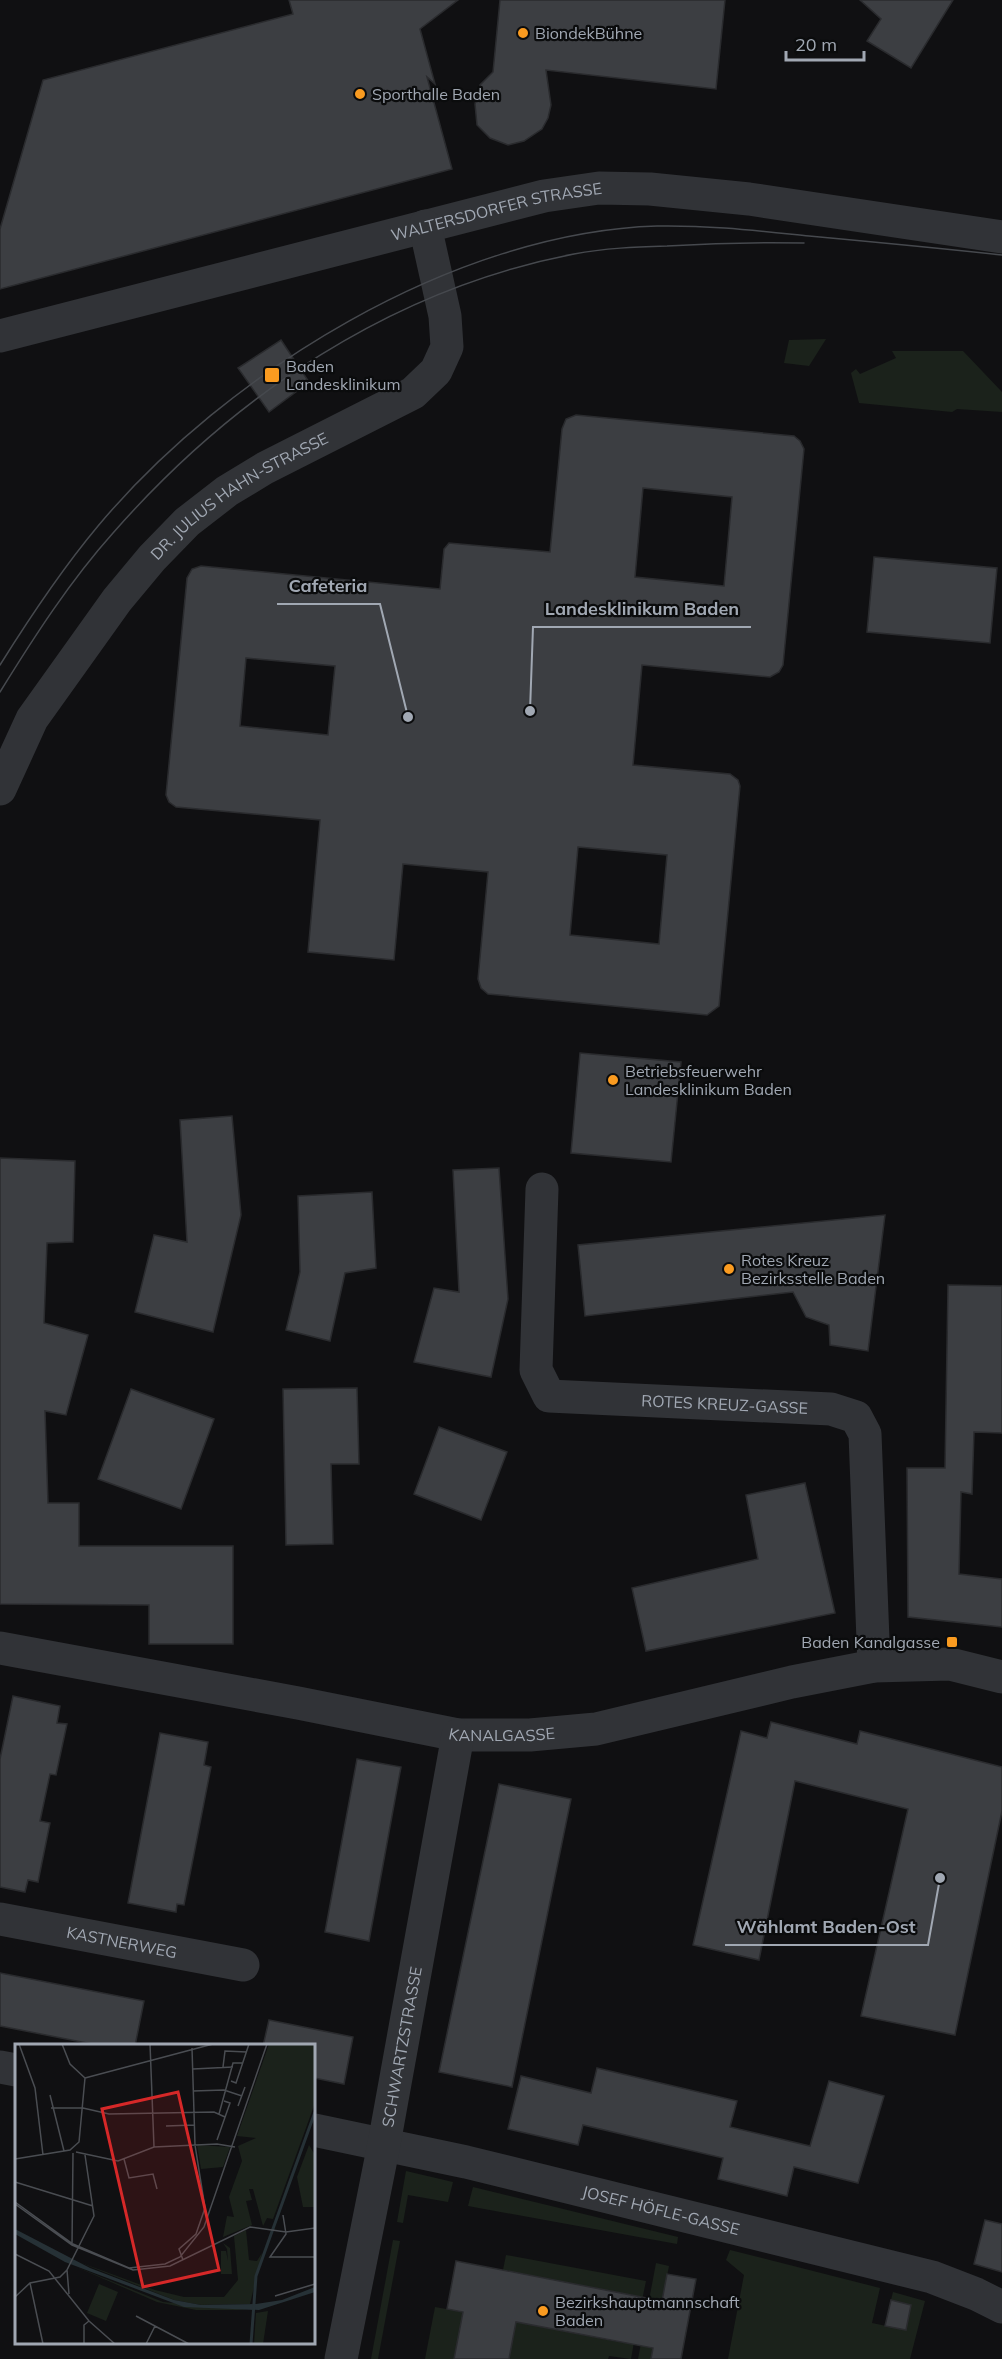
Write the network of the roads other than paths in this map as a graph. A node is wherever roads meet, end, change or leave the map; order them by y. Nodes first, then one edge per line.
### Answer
1 (425, 226) junction
2 (1002, 237) edge
3 (0, 336) edge
4 (0, 789) edge
5 (542, 1189) dead end
6 (0, 1648) edge
7 (874, 1666) junction
8 (1002, 1677) edge
9 (458, 1735) junction
10 (0, 1919) edge
11 (243, 1965) dead end
12 (0, 2067) edge
13 (15, 2070) edge
14 (315, 2130) edge
15 (384, 2144) junction
16 (1002, 2307) edge
17 (341, 2359) edge

1 - 2 street, WALTERSDORFER STRASSE
1 - 3 street, WALTERSDORFER STRASSE
1 - 4 street, DR. JULIUS HAHN-STRASSE
5 - 7 street, ROTES KREUZ-GASSE
6 - 9 street, KANALGASSE
7 - 8 street, KANALGASSE
7 - 9 street, KANALGASSE
9 - 15 street, SCHWARTZSTRASSE
10 - 11 street, KASTNERWEG
12 - 13 street
14 - 15 street, JOSEF HÖFLE-GASSE
15 - 16 street, JOSEF HÖFLE-GASSE
15 - 17 street, SCHWARTZSTRASSE

